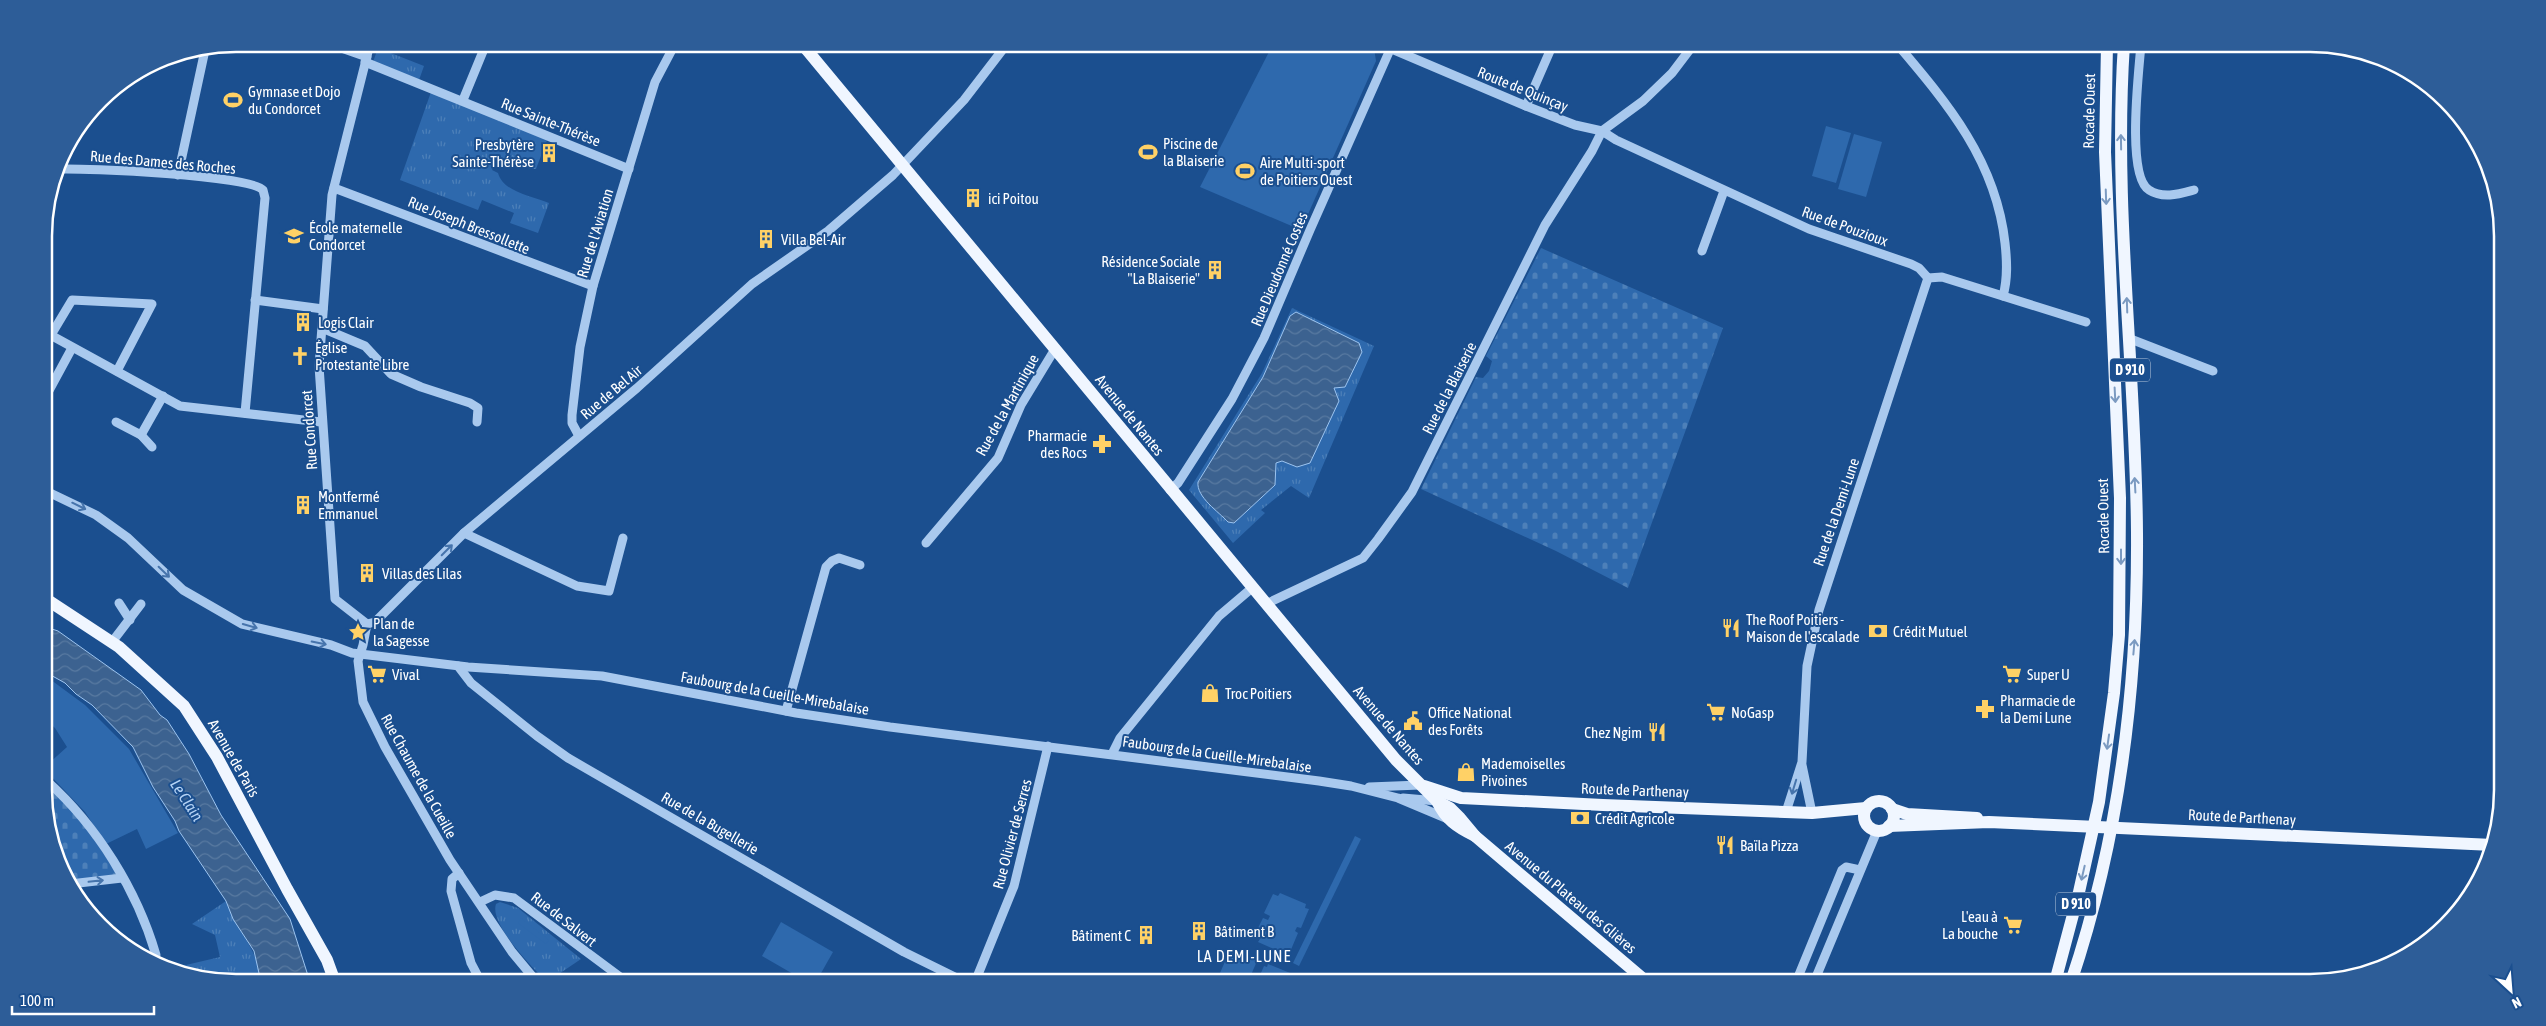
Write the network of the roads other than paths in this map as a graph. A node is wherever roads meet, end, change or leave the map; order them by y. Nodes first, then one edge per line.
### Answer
1 (349, 52) edge
2 (368, 52) edge
3 (483, 52) edge
4 (671, 52) edge
5 (809, 52) edge
6 (1001, 52) edge
7 (1389, 52) edge
8 (1401, 52) edge
9 (1549, 52) edge
10 (1688, 52) edge
11 (1903, 52) edge
12 (2107, 52) edge
13 (2124, 52) edge
14 (2140, 52) edge
15 (204, 56) edge
16 (366, 59) junction
17 (463, 100) junction
18 (1526, 106) junction
19 (1602, 131) junction
20 (901, 164) junction
21 (66, 169) edge
22 (629, 169) junction
23 (178, 175) junction
24 (334, 188) junction
25 (1724, 190) junction
26 (2194, 190) dead end
27 (1702, 251) dead end
28 (1928, 278) junction
29 (593, 286) junction
30 (2003, 296) junction
31 (255, 300) junction
32 (323, 309) junction
33 (2086, 322) dead end
34 (52, 328) edge
35 (322, 328) junction
36 (52, 336) edge
37 (2128, 338) junction
38 (72, 348) junction
39 (1055, 349) junction
40 (117, 371) junction
41 (2213, 371) dead end
42 (52, 391) edge
43 (163, 396) junction
44 (245, 413) junction
45 (116, 422) dead end
46 (321, 422) junction
47 (477, 422) dead end
48 (141, 435) junction
49 (579, 436) junction
50 (152, 447) dead end
51 (1170, 490) junction
52 (52, 494) edge
53 (464, 533) junction
54 (624, 538) dead end
55 (926, 543) dead end
56 (860, 565) dead end
57 (1252, 588) junction
58 (52, 603) edge
59 (119, 603) dead end
60 (141, 604) dead end
61 (1266, 604) junction
62 (130, 620) junction
63 (371, 623) junction
64 (112, 642) junction
65 (360, 654) junction
66 (458, 666) junction
67 (786, 711) junction
68 (1048, 746) junction
69 (1112, 754) junction
70 (1802, 762) junction
71 (1420, 785) junction
72 (52, 786) edge
73 (1352, 786) junction
74 (1457, 797) junction
75 (1398, 798) junction
76 (1437, 802) junction
77 (1866, 808) junction
78 (1892, 809) junction
79 (1786, 812) junction
80 (1812, 813) junction
81 (1448, 819) junction
82 (1989, 822) junction
83 (1866, 823) junction
84 (2094, 826) junction
85 (2110, 827) junction
86 (1883, 828) junction
87 (1475, 836) junction
88 (2485, 845) edge
89 (1860, 870) junction
90 (459, 873) junction
91 (122, 878) junction
92 (78, 883) edge
93 (480, 902) junction
94 (156, 955) dead end
95 (332, 974) edge
96 (477, 974) edge
97 (530, 974) edge
98 (616, 974) edge
99 (949, 974) edge
100 (978, 974) edge
101 (1638, 974) edge
102 (1799, 974) edge
103 (1817, 974) edge
104 (2056, 974) edge
105 (2073, 974) edge

1 - 16 street, Rue Sainte-Thérèse
2 - 16 street, Rue Condorcet
3 - 17 street
4 - 22 street, Rue de l'Aviation
5 - 20 main road, Avenue de Nantes
6 - 20 street, Rue de Bel Air
7 - 51 street, Rue Dieudonné Costes
8 - 18 street, Route de Quinçay
9 - 18 street
10 - 19 street
11 - 30 street
12 -> 84 main road, Rocade Ouest / D 910
37 -> 13 main road, D 910
14 - 26 street
15 - 23 street
16 - 17 street, Rue Sainte-Thérèse
16 - 24 street, Rue Condorcet
17 - 22 street, Rue Sainte-Thérèse
18 - 19 street, Route de Quinçay
19 - 25 street, Rue de Pouzioux
19 - 61 street, Rue de la Blaiserie
20 - 39 main road, Avenue de Nantes
20 - 49 street, Rue de Bel Air
21 - 23 street, Rue des Dames des Roches
22 - 29 street, Rue de l'Aviation
23 - 31 street, Rue des Dames des Roches
24 - 29 street, Rue Joseph Bressollette
24 - 32 street, Rue Condorcet
25 - 27 street
25 - 28 street, Rue de Pouzioux
28 - 30 street
28 - 70 street, Rue de la Demi-Lune
29 - 49 street, Rue de l'Aviation
30 - 33 street
31 - 32 street
31 - 44 street
32 - 35 street, Rue Condorcet
34 - 40 street
35 - 46 street, Rue Condorcet
35 - 47 street
36 - 38 street
37 - 41 street
85 -> 37 main road, D 910
38 - 40 street
38 - 42 street
39 - 51 main road, Avenue de Nantes
39 - 55 street, Rue de la Martinique
40 - 43 street
43 - 44 street
43 - 48 street
44 - 46 street
45 - 48 street
46 - 63 street, Rue Condorcet
48 - 50 street
49 - 53 street, Rue de Bel Air
51 - 57 main road, Avenue de Nantes
52 -> 65 street, Faubourg de la Cueille-Mirebalaise
53 - 54 street
63 -> 53 street, Rue de Bel Air
56 - 67 street
57 - 61 main road, Avenue de Nantes
57 - 69 street
58 - 64 main road, Avenue de Paris
59 - 62 street
60 - 62 street
61 - 71 main road, Avenue de Nantes
62 - 64 street
63 - 65 street
64 - 95 main road, Avenue de Paris
65 - 66 street, Faubourg de la Cueille-Mirebalaise
65 - 90 street, Rue Chaume de la Cueille
66 - 67 street, Faubourg de la Cueille-Mirebalaise
66 - 99 street, Rue de la Bugellerie
67 - 68 street, Faubourg de la Cueille-Mirebalaise
68 - 69 street, Faubourg de la Cueille-Mirebalaise
68 - 100 street, Rue Olivier de Serres
69 - 73 street, Faubourg de la Cueille-Mirebalaise
70 -> 79 street, Rue de la Demi-Lune
70 - 80 street, Rue de la Demi-Lune
71 - 73 street
71 - 74 main road, Route de Parthenay
71 - 76 main road, Avenue de Nantes
72 - 91 street
73 - 75 street
74 - 76 main road, Route de Parthenay
74 - 79 main road, Route de Parthenay
75 - 76 street
75 - 81 street
76 - 81 main road, Avenue du Plateau des Glières
76 - 87 main road, Avenue du Plateau des Glières
77 - 78 main road
77 - 80 main road, Route de Parthenay
77 - 83 main road
78 - 82 main road, Route de Parthenay
78 - 86 main road
79 - 80 main road, Route de Parthenay
80 - 83 main road, Route de Parthenay
81 - 87 main road, Avenue du Plateau des Glières
82 - 84 main road, Route de Parthenay
82 - 86 main road, Route de Parthenay
83 - 86 main road
84 - 85 main road, Route de Parthenay
84 -> 104 main road, Rocade Ouest / D 910
85 - 88 main road, Route de Parthenay
85 - 105 main road, D 910
86 - 89 street
87 - 101 main road, Avenue du Plateau des Glières
89 - 102 street
89 - 103 street
90 - 93 street, Rue Chaume de la Cueille
90 - 96 street
92 -> 91 street
91 - 94 street
93 - 97 street, Rue Chaume de la Cueille
93 - 98 street, Rue de Salvert

